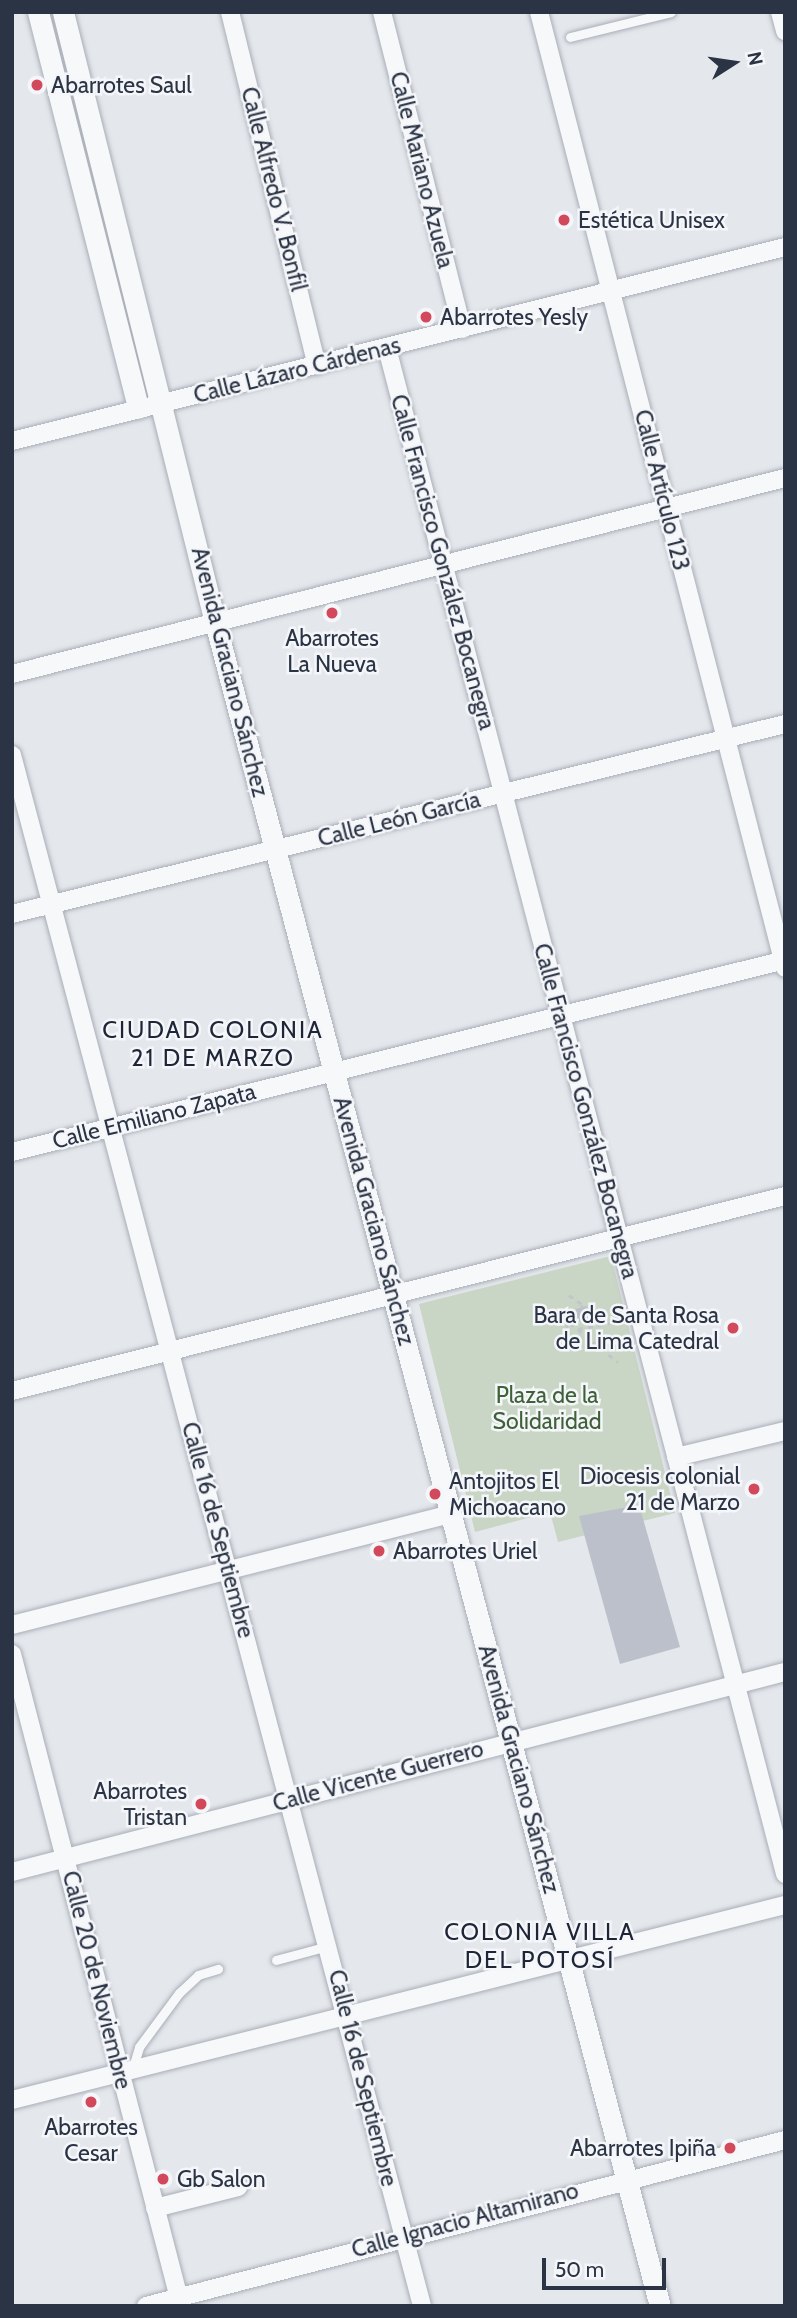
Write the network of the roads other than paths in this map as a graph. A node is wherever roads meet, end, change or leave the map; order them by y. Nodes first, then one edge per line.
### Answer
1 (38, 12) edge
2 (63, 12) edge
3 (230, 12) edge
4 (382, 12) edge
5 (539, 12) edge
6 (671, 12) edge
7 (780, 12) edge
8 (785, 31) edge
9 (570, 37) dead end
10 (785, 247) edge
11 (610, 291) junction
12 (462, 329) junction
13 (387, 348) junction
14 (317, 365) junction
15 (164, 402) junction
16 (138, 408) junction
17 (12, 441) edge
18 (785, 478) edge
19 (666, 508) junction
20 (444, 564) junction
21 (215, 622) junction
22 (12, 674) edge
23 (785, 724) edge
24 (726, 738) junction
25 (12, 755) edge
26 (503, 793) junction
27 (275, 849) junction
28 (52, 905) junction
29 (12, 914) edge
30 (784, 963) edge
31 (561, 1014) junction
32 (334, 1071) junction
33 (111, 1127) junction
34 (12, 1152) edge
35 (785, 1196) edge
36 (619, 1237) junction
37 (393, 1294) junction
38 (169, 1351) junction
39 (12, 1391) edge
40 (785, 1431) edge
41 (676, 1457) junction
42 (451, 1514) junction
43 (229, 1570) junction
44 (12, 1625) edge
45 (12, 1654) edge
46 (785, 1672) edge
47 (736, 1684) junction
48 (511, 1741) junction
49 (291, 1800) junction
50 (66, 1858) junction
51 (12, 1872) edge
52 (785, 1874) edge
53 (785, 1905) edge
54 (329, 1946) junction
55 (568, 1958) junction
56 (276, 1960) dead end
57 (218, 1969) dead end
58 (347, 2012) junction
59 (127, 2069) junction
60 (12, 2100) edge
61 (785, 2140) edge
62 (626, 2178) junction
63 (238, 2187) dead end
64 (155, 2208) junction
65 (403, 2235) junction
66 (179, 2301) edge
67 (146, 2306) edge
68 (422, 2306) edge
69 (660, 2306) edge

1 - 16 street
2 - 15 street, Avenida Graciano Sánchez
3 - 14 street, Calle Alfredo V. Bonfil
4 - 12 street, Calle Mariano Azuela
5 - 11 street, Calle Artículo 123
6 - 9 lane
7 - 8 street
10 - 11 street, Calle Lázaro Cárdenas
11 - 12 street, Calle Lázaro Cárdenas
11 - 19 street, Calle Artículo 123
12 - 13 street, Calle Lázaro Cárdenas
13 - 14 street, Calle Lázaro Cárdenas
13 - 20 street, Calle Francisco González Bocanegra
14 - 15 street, Calle Lázaro Cárdenas
15 - 16 street, Calle Lázaro Cárdenas
15 - 21 street, Avenida Graciano Sánchez
16 - 17 street, Calle Lázaro Cárdenas
18 - 19 street
19 - 20 street
19 - 24 street, Calle Artículo 123
20 - 21 street
20 - 26 street, Calle Francisco González Bocanegra
21 - 22 street
21 - 27 street, Avenida Graciano Sánchez
23 - 24 street, Calle León García
24 - 26 street, Calle León García
24 - 30 street, Calle Artículo 123
25 - 28 street, Calle 16 de Septiembre
26 - 27 street, Calle León García
26 - 31 street, Calle Francisco González Bocanegra
27 - 28 street, Calle León García
27 - 32 street, Avenida Graciano Sánchez
28 - 29 street, Calle León García
28 - 33 street, Calle 16 de Septiembre
30 - 31 street, Calle Emiliano Zapata
31 - 32 street, Calle Emiliano Zapata
31 - 36 street, Calle Francisco González Bocanegra
32 - 33 street, Calle Emiliano Zapata
32 - 37 street, Avenida Graciano Sánchez
33 - 34 street, Calle Emiliano Zapata
33 - 38 street, Calle 16 de Septiembre
35 - 36 street
36 - 37 street
36 - 41 street, Calle Francisco González Bocanegra
37 - 38 street
37 - 42 street, Avenida Graciano Sánchez
38 - 39 street
38 - 43 street, Calle 16 de Septiembre
40 - 41 street
41 - 47 street, Calle Francisco González Bocanegra
42 - 43 street
42 - 48 street, Avenida Graciano Sánchez
43 - 44 street
43 - 49 street, Calle 16 de Septiembre
45 - 50 street, Calle 20 de Noviembre
46 - 47 street, Calle Vicente Guerrero
47 - 48 street, Calle Vicente Guerrero
47 - 52 street, Calle Francisco González Bocanegra
48 - 49 street, Calle Vicente Guerrero
48 - 55 street, Avenida Graciano Sánchez
49 - 50 street, Calle Vicente Guerrero
49 - 54 street, Calle 16 de Septiembre
50 - 51 street, Calle Vicente Guerrero
50 - 59 street, Calle 20 de Noviembre
53 - 55 street
54 - 56 lane
54 - 58 street, Calle 16 de Septiembre
55 - 58 street
55 - 62 street, Avenida Graciano Sánchez
57 - 59 lane
58 - 59 street
58 - 65 street, Calle 16 de Septiembre
59 - 60 street
59 - 64 street, Calle 20 de Noviembre
61 - 62 street, Calle Ignacio Altamirano
62 - 65 street, Calle Ignacio Altamirano
62 - 69 street, Avenida Graciano Sánchez
63 - 64 street
64 - 66 street, Calle 20 de Noviembre
65 - 66 street, Calle Ignacio Altamirano
65 - 68 street, Calle 16 de Septiembre
66 - 67 street, Calle Ignacio Altamirano

